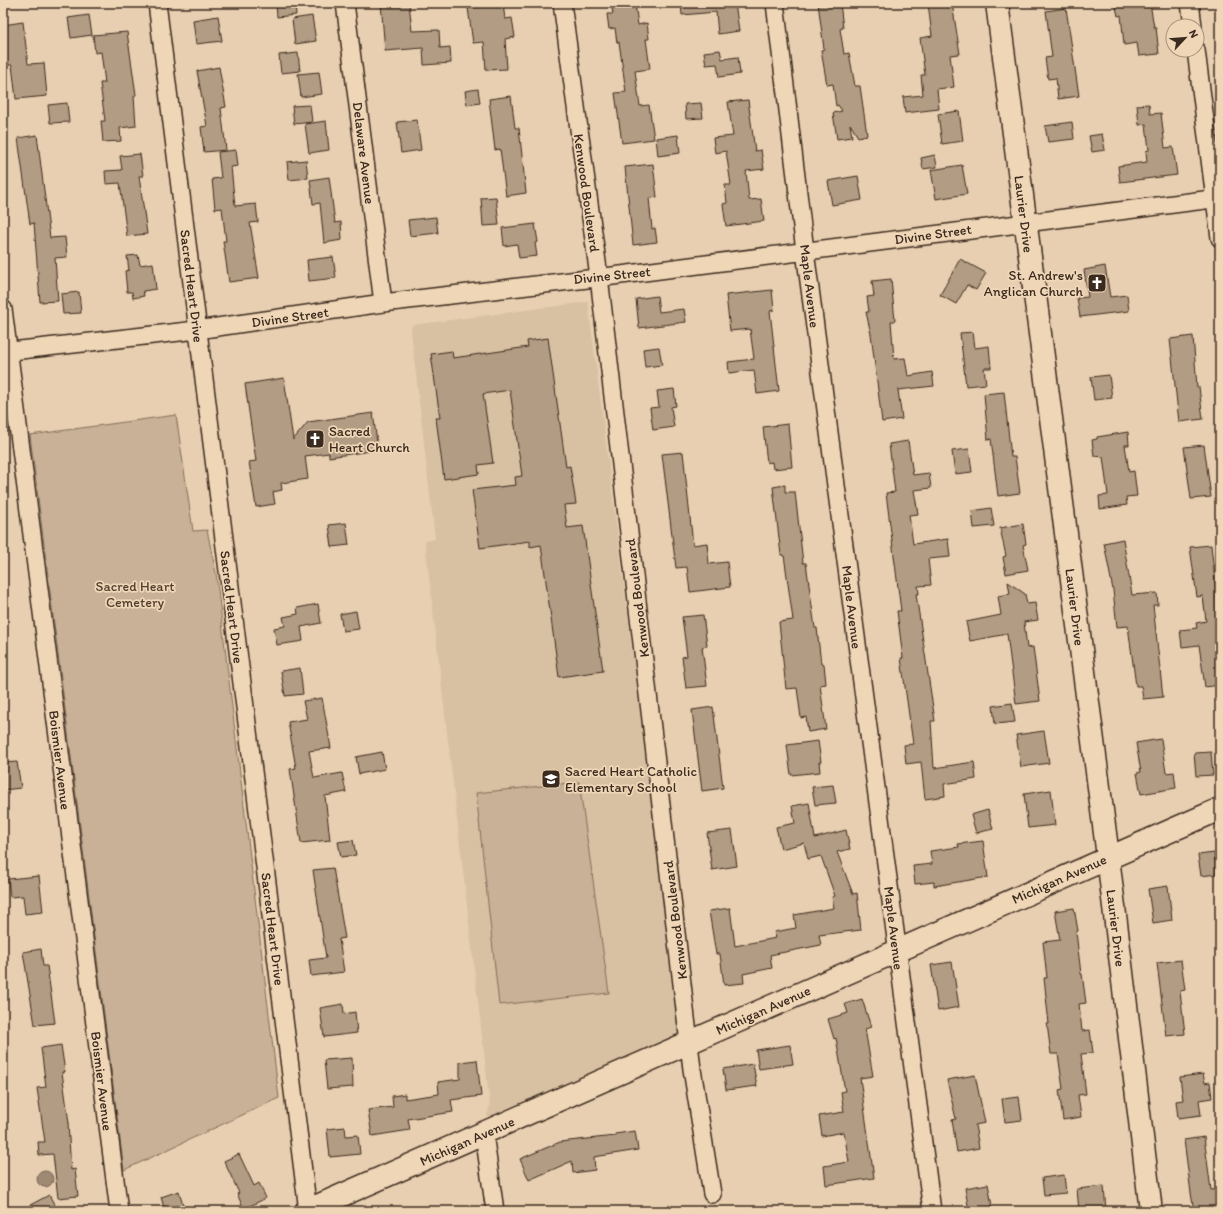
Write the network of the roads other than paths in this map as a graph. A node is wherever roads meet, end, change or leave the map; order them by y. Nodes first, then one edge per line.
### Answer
1 (157, 3) edge
2 (345, 3) edge
3 (562, 3) edge
4 (775, 3) edge
5 (997, 3) edge
6 (1190, 3) edge
7 (1192, 18) edge
8 (1197, 58) edge
9 (1217, 199) edge
10 (1025, 222) junction
11 (1220, 238) edge
12 (805, 251) junction
13 (599, 277) junction
14 (383, 303) junction
15 (3, 309) edge
16 (197, 330) junction
17 (6, 351) edge
18 (1220, 809) edge
19 (1108, 858) junction
20 (897, 952) junction
21 (689, 1042) junction
22 (484, 1134) junction
23 (712, 1194) dead end
24 (119, 1211) edge
25 (308, 1211) edge
26 (495, 1211) edge
27 (932, 1211) edge
28 (1151, 1211) edge

1 - 16 street, Sacred Heart Drive
2 - 14 street, Delaware Avenue
3 - 13 street, Kenwood Boulevard
4 - 12 street, Maple Avenue
5 - 10 street, Laurier Drive
6 - 7 street
8 - 9 street
9 - 10 street, Divine Street
9 - 11 street
10 - 12 street, Divine Street
10 - 19 street, Laurier Drive
12 - 13 street, Divine Street
12 - 20 street, Maple Avenue
13 - 14 street, Divine Street
13 - 21 street, Kenwood Boulevard
14 - 16 street, Divine Street
15 - 17 street, Boismier Avenue
16 - 17 street, Divine Street
16 - 25 street, Sacred Heart Drive
17 - 24 street, Boismier Avenue
18 - 19 street, Michigan Avenue
19 - 20 street, Michigan Avenue
19 - 28 street, Laurier Drive
20 - 21 street, Michigan Avenue
20 - 27 street, Maple Avenue
21 - 22 street, Michigan Avenue
21 - 23 street, Kenwood Boulevard
22 - 25 street, Michigan Avenue
22 - 26 street

